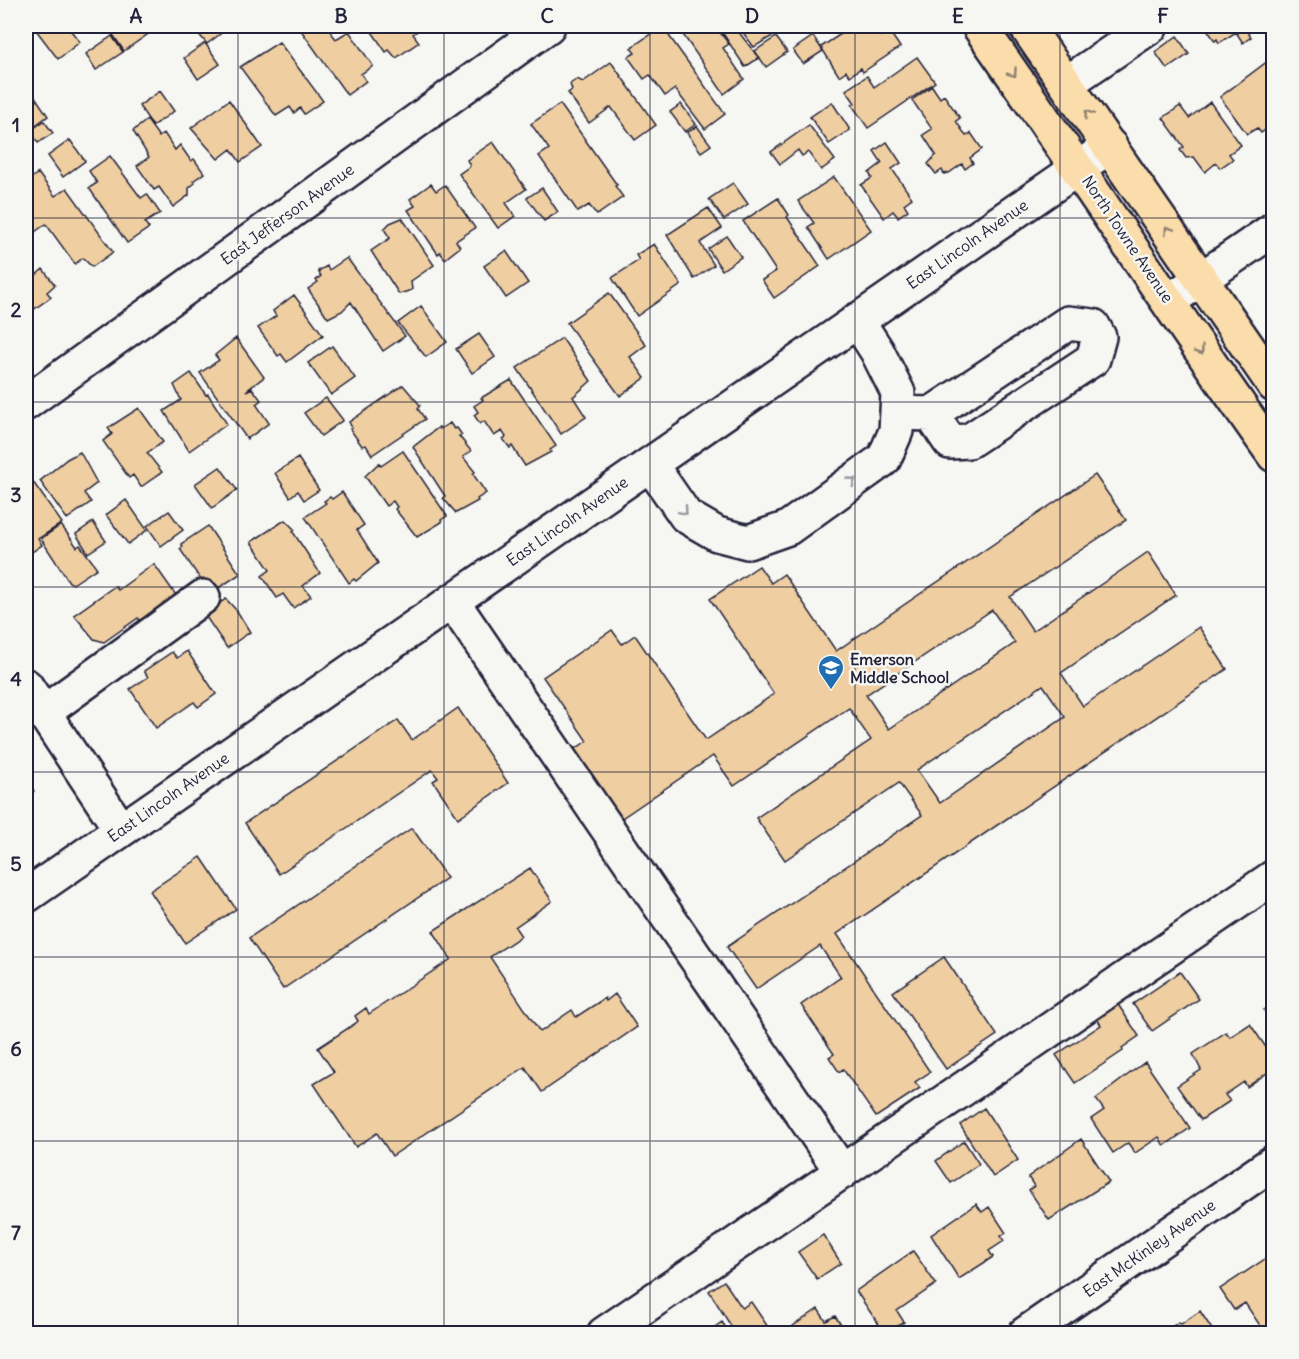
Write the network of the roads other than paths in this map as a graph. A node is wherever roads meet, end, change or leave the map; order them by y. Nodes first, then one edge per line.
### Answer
1 (548, 26) edge
2 (979, 26) edge
3 (1026, 26) edge
4 (1151, 26) edge
5 (1067, 83) junction
6 (1110, 146) junction
7 (1079, 167) junction
8 (1274, 229) edge
9 (1201, 278) junction
10 (1170, 301) junction
11 (857, 320) junction
12 (1274, 385) edge
13 (26, 403) edge
14 (897, 413) junction
15 (931, 414) junction
16 (1274, 455) edge
17 (650, 464) junction
18 (203, 597) dead end
19 (452, 601) junction
20 (34, 699) edge
21 (121, 830) junction
22 (1274, 877) edge
23 (26, 896) edge
24 (1274, 1162) edge
25 (842, 1172) junction
26 (604, 1334) edge
27 (1025, 1334) edge

1 - 13 street, East Jefferson Avenue
2 -> 7 main road, North Towne Avenue
3 - 5 main road
4 - 5 street
6 -> 5 main road
6 - 7 street, East Lincoln Avenue
9 -> 6 main road
7 - 10 main road, North Towne Avenue
7 - 11 street, East Lincoln Avenue
8 - 9 street
9 - 10 street
9 - 12 main road
10 -> 16 main road, North Towne Avenue
11 - 14 street
11 - 17 street, East Lincoln Avenue
14 - 15 street
17 -> 14 street
15 - 15 street
17 - 19 street, East Lincoln Avenue
18 - 20 street
19 - 21 street, East Lincoln Avenue
19 - 25 street
20 - 21 street
21 - 23 street, East Lincoln Avenue
22 - 25 street
24 - 27 street, East McKinley Avenue
25 - 26 street

